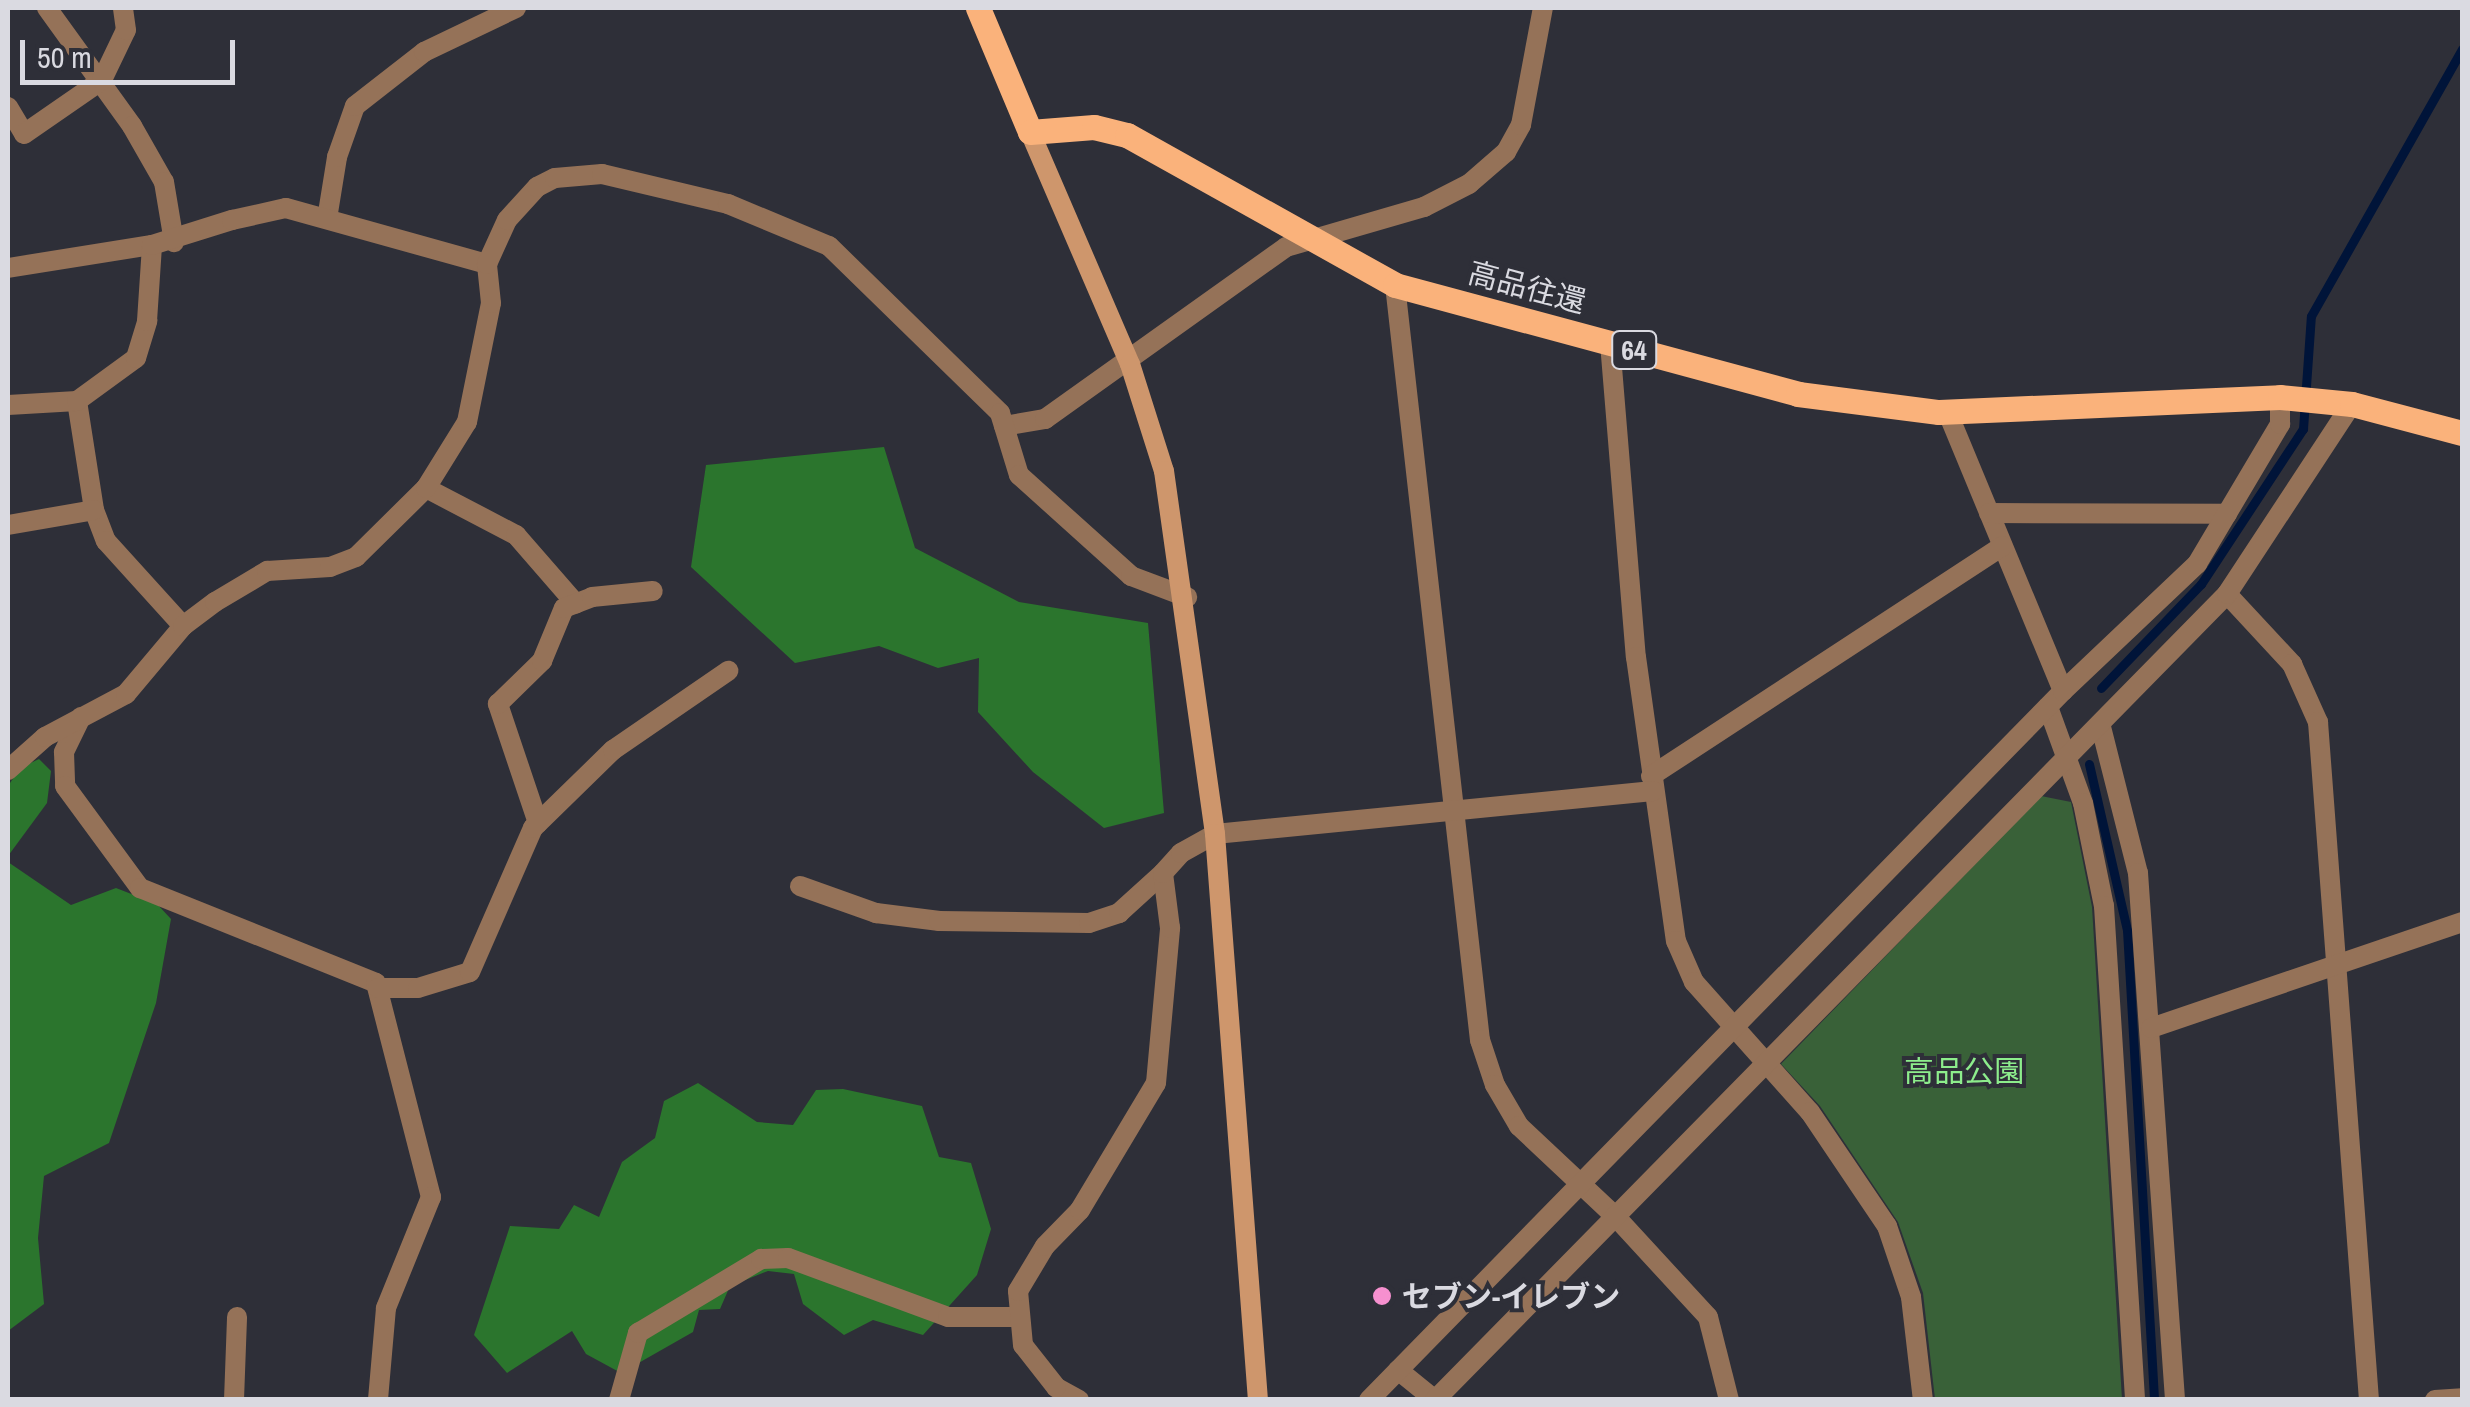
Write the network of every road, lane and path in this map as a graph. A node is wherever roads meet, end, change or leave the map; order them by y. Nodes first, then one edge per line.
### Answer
1 (47, 8) edge
2 (122, 8) edge
3 (516, 8) edge
4 (978, 8) edge
5 (1543, 8) edge
6 (102, 80) junction
7 (8, 106) edge
8 (1030, 132) junction
9 (327, 219) junction
10 (1307, 237) junction
11 (174, 242) junction
12 (152, 245) junction
13 (486, 264) junction
14 (8, 268) edge
15 (1395, 285) junction
16 (1610, 343) junction
17 (1130, 364) junction
18 (2280, 397) junction
19 (78, 400) junction
20 (2352, 404) junction
21 (8, 405) edge
22 (1947, 411) junction
23 (1004, 426) junction
24 (2462, 433) edge
25 (426, 488) junction
26 (94, 510) junction
27 (1989, 512) junction
28 (2228, 514) junction
29 (8, 525) edge
30 (2003, 546) junction
31 (653, 591) dead end
32 (2227, 594) junction
33 (1186, 597) junction
34 (576, 604) junction
35 (183, 626) junction
36 (728, 670) dead end
37 (2064, 690) junction
38 (2048, 706) junction
39 (82, 716) junction
40 (2101, 726) junction
41 (2066, 755) junction
42 (8, 770) edge
43 (1652, 783) junction
44 (1454, 810) junction
45 (538, 823) junction
46 (1215, 834) junction
47 (1162, 873) junction
48 (800, 886) dead end
49 (2462, 922) edge
50 (2338, 960) junction
51 (378, 988) junction
52 (1732, 1028) junction
53 (2151, 1028) junction
54 (1764, 1063) junction
55 (1578, 1182) junction
56 (1615, 1216) junction
57 (236, 1317) dead end
58 (1016, 1318) junction
59 (1398, 1370) junction
60 (2462, 1398) edge
61 (234, 1400) edge
62 (378, 1400) edge
63 (619, 1400) edge
64 (1079, 1400) edge
65 (1258, 1400) edge
66 (1369, 1400) edge
67 (1435, 1400) edge
68 (1729, 1400) edge
69 (1922, 1400) edge
70 (2135, 1400) edge
71 (2175, 1400) edge
72 (2369, 1400) edge
73 (2435, 1400) edge

1 - 6 street
2 - 6 street
3 - 9 street
4 - 8 main road
5 - 10 street
6 - 7 street
6 - 11 street
8 - 10 main road, 高品往還 / 64
8 - 17 street
9 - 11 street
9 - 13 street
10 - 15 main road, 高品往還 / 64
10 - 17 street
11 - 12 street
12 - 14 street
12 - 19 street
13 - 23 street
13 - 25 street
15 - 16 main road, 高品往還 / 64
15 - 44 street
16 - 22 main road, 高品往還 / 64
16 - 43 street
17 - 23 street
17 - 33 street
18 - 20 main road, 64
18 - 22 main road, 高品往還 / 64
18 - 28 street
19 - 21 street
19 - 26 street
20 - 24 main road, 64
20 - 32 street
22 - 27 street
23 - 33 street
25 - 34 street
25 - 35 street
26 - 29 street
26 - 35 street
27 - 28 street
27 - 30 street
28 - 37 street
30 - 37 street
30 - 43 street
31 - 34 street
32 - 40 street
32 - 50 street
33 - 46 street
34 - 45 street
35 - 39 street
36 - 45 street
37 - 38 street
38 - 41 street
38 - 52 street
39 - 42 street
39 - 51 street
40 - 41 street
40 - 53 street
41 - 54 street
41 - 70 street
43 - 44 street
43 - 52 street
44 - 46 street
44 - 55 street
45 - 51 street
46 - 47 street
46 - 65 street
47 - 48 street
47 - 58 street
49 - 50 street
50 - 53 street
50 - 72 street
51 - 62 street
52 - 54 street
52 - 55 street
53 - 71 street
54 - 56 street
54 - 69 street
55 - 56 street
55 - 59 street
56 - 67 street
56 - 68 street
57 - 61 street
58 - 63 street
58 - 64 street
59 - 66 street
59 - 67 street
60 - 73 street

